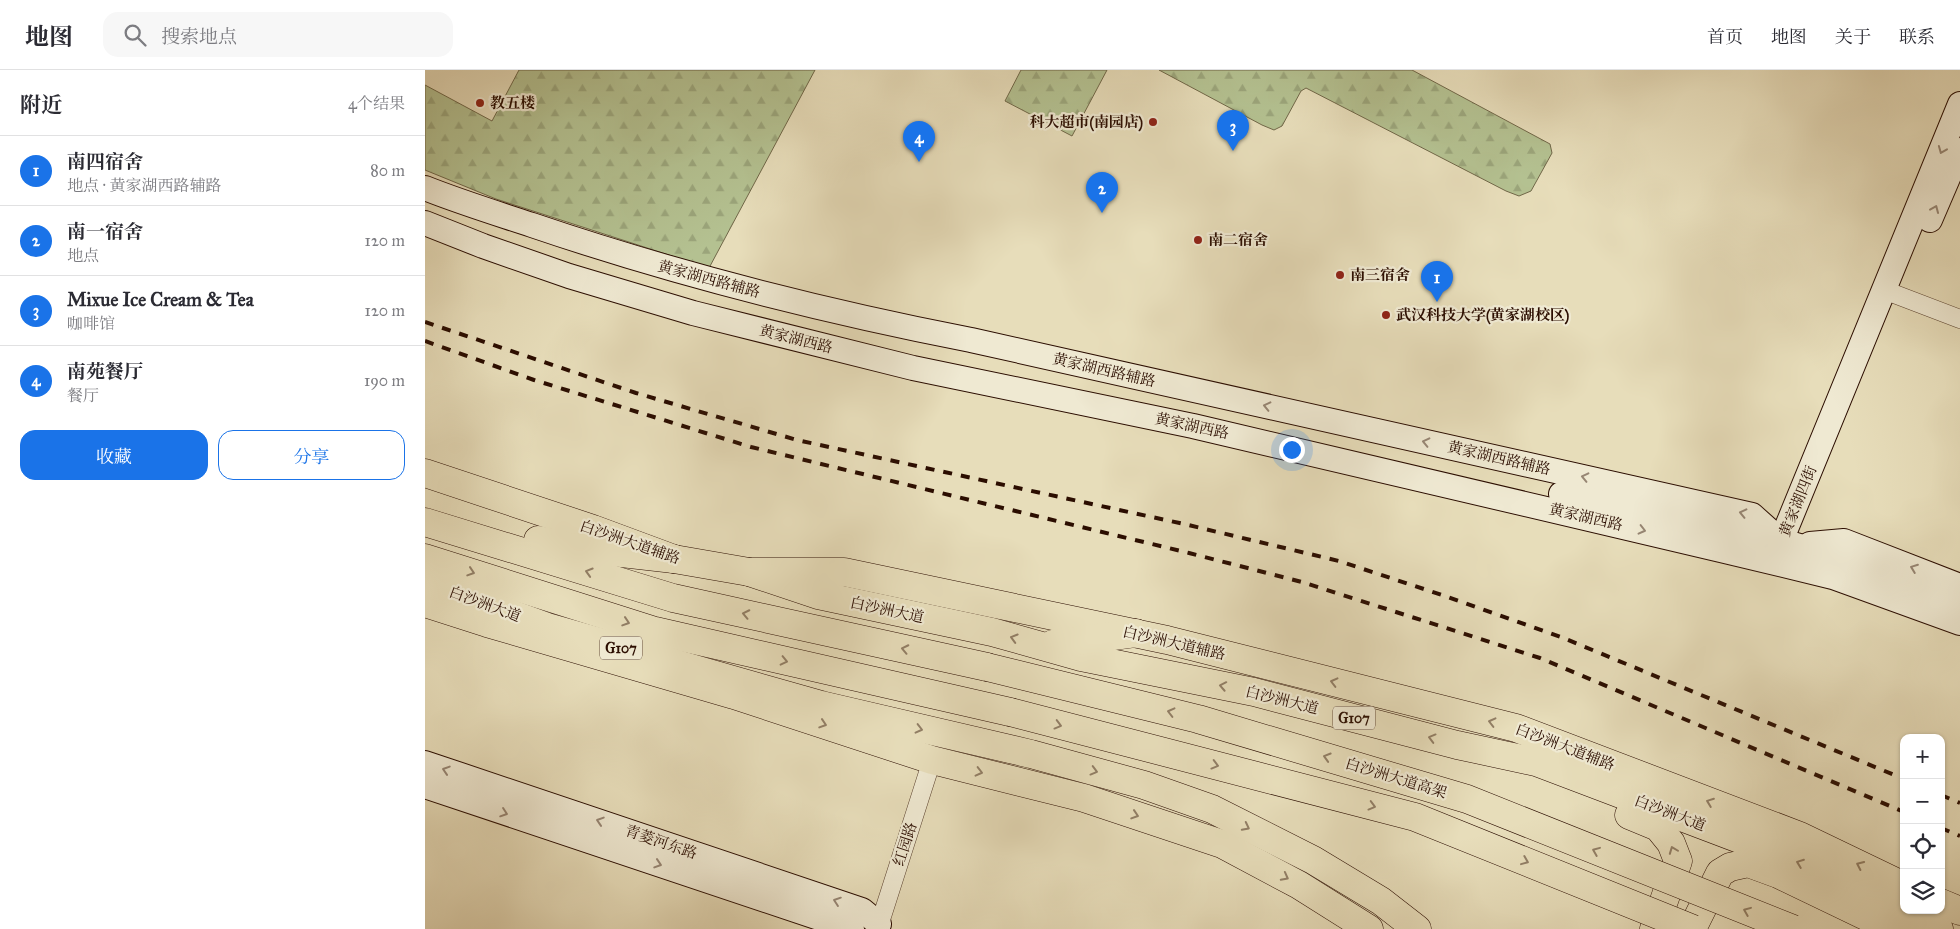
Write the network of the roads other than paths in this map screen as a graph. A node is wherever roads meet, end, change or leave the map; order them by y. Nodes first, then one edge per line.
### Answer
1 (1960, 104) edge
2 (1960, 150) edge
3 (425, 188) edge
4 (425, 213) edge
5 (425, 223) edge
6 (1891, 292) junction
7 (1960, 320) edge
8 (425, 473) edge
9 (429, 523) edge
10 (1786, 550) junction
11 (425, 558) edge
12 (675, 559) junction
13 (749, 572) junction
14 (425, 582) edge
15 (1960, 586) edge
16 (425, 588) edge
17 (818, 595) junction
18 (425, 603) edge
19 (1960, 604) edge
20 (487, 623) junction
21 (1960, 623) edge
22 (1136, 634) junction
23 (1040, 646) junction
24 (987, 667) junction
25 (734, 695) junction
26 (821, 705) junction
27 (1010, 712) junction
28 (1457, 745) junction
29 (931, 760) junction
30 (425, 763) edge
31 (425, 786) edge
32 (1900, 885) edge
33 (1900, 887) edge
34 (1853, 888) junction
35 (1381, 901) junction
36 (1945, 905) edge
37 (1960, 911) edge
38 (874, 927) edge
39 (852, 929) edge
40 (1369, 929) edge
41 (1417, 929) edge
42 (1435, 929) edge
43 (1655, 929) edge
44 (1693, 929) edge
45 (1793, 929) edge
46 (1922, 929) edge
47 (1939, 929) edge

1 -> 6 main road, 黄家湖四街
6 -> 2 main road, 黄家湖四街
10 -> 3 main road, 黄家湖西路辅路
4 - 10 main road, 黄家湖西路
5 -> 10 main road, 黄家湖西路
6 - 7 street
6 - 10 main road, 黄家湖四街
8 - 12 main road, 白沙洲大道辅路
9 - 12 main road
24 -> 9 main road
15 -> 10 main road
10 - 19 main road, 黄家湖西路
10 - 21 main road, 黄家湖西路
11 -> 27 main road, 白沙洲大道
12 - 13 main road, 白沙洲大道辅路
13 - 17 main road, 白沙洲大道 / G107
13 - 22 main road, 白沙洲大道辅路
14 - 26 main road, 白沙洲大道 / G107
16 - 20 main road
23 -> 17 main road, 白沙洲大道 / G107
17 - 24 main road
18 - 20 main road
20 - 25 main road
22 - 23 main road
32 -> 22 main road, 白沙洲大道辅路
28 -> 23 main road, 白沙洲大道 / G107
45 -> 24 main road, 白沙洲大道高架, bridge
25 - 26 main road
25 -> 29 main road
26 - 27 main road
26 -> 35 main road, 白沙洲大道 / G107
27 -> 44 main road, bridge
34 -> 28 main road, 白沙洲大道 / G107
43 -> 28 main road
29 - 38 street, 红园路
29 -> 40 main road
38 -> 30 main road, 青菱河东路
31 -> 39 main road, 青菱河东路
33 - 34 main road
34 - 47 main road, 白沙洲大道 / G107
35 - 41 main road, 白沙洲大道 / G107
35 - 42 main road
36 - 37 main road
44 - 46 main road

